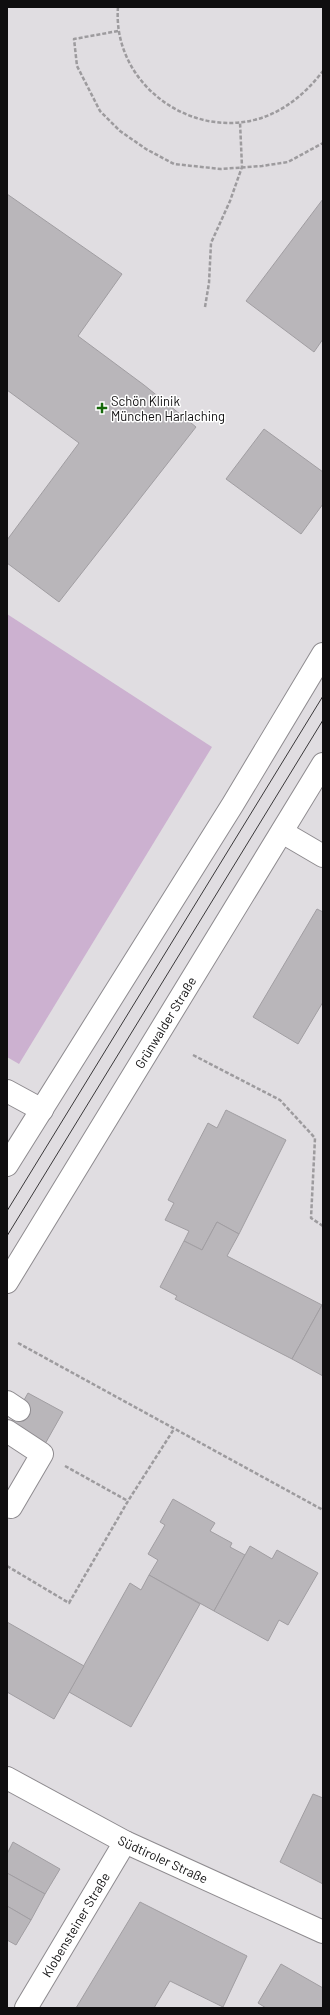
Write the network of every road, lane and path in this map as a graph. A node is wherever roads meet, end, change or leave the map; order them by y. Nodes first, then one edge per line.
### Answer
1 (118, 7) edge
2 (118, 32) junction
3 (323, 71) edge
4 (240, 122) junction
5 (323, 143) edge
6 (242, 167) junction
7 (205, 307) dead end
8 (323, 654) edge
9 (323, 764) edge
10 (282, 832) junction
11 (323, 856) edge
12 (193, 1055) dead end
13 (7, 1091) edge
14 (42, 1110) junction
15 (7, 1165) edge
16 (323, 1226) edge
17 (7, 1282) edge
18 (18, 1343) dead end
19 (174, 1429) junction
20 (7, 1432) edge
21 (42, 1454) junction
22 (128, 1501) junction
23 (11, 1507) dead end
24 (323, 1510) edge
25 (7, 1566) edge
26 (7, 1778) edge
27 (125, 1842) junction
28 (322, 1929) edge
29 (26, 2008) edge

1 - 2 path
2 - 4 path
2 - 6 path
3 - 4 path
4 - 6 path
5 - 6 path
6 - 7 path
8 - 14 main road
9 - 10 main road, Grünwalder Straße
10 - 11 main road
10 - 17 main road, Grünwalder Straße
12 - 16 path
13 - 14 main road
14 - 15 main road
18 - 19 path
19 - 22 path
19 - 24 path
20 - 21 main road
21 - 22 path
21 - 23 main road
22 - 25 path
26 - 27 main road, Südtiroler Straße
27 - 28 main road, Südtiroler Straße
27 - 29 main road, Klobensteiner Straße

